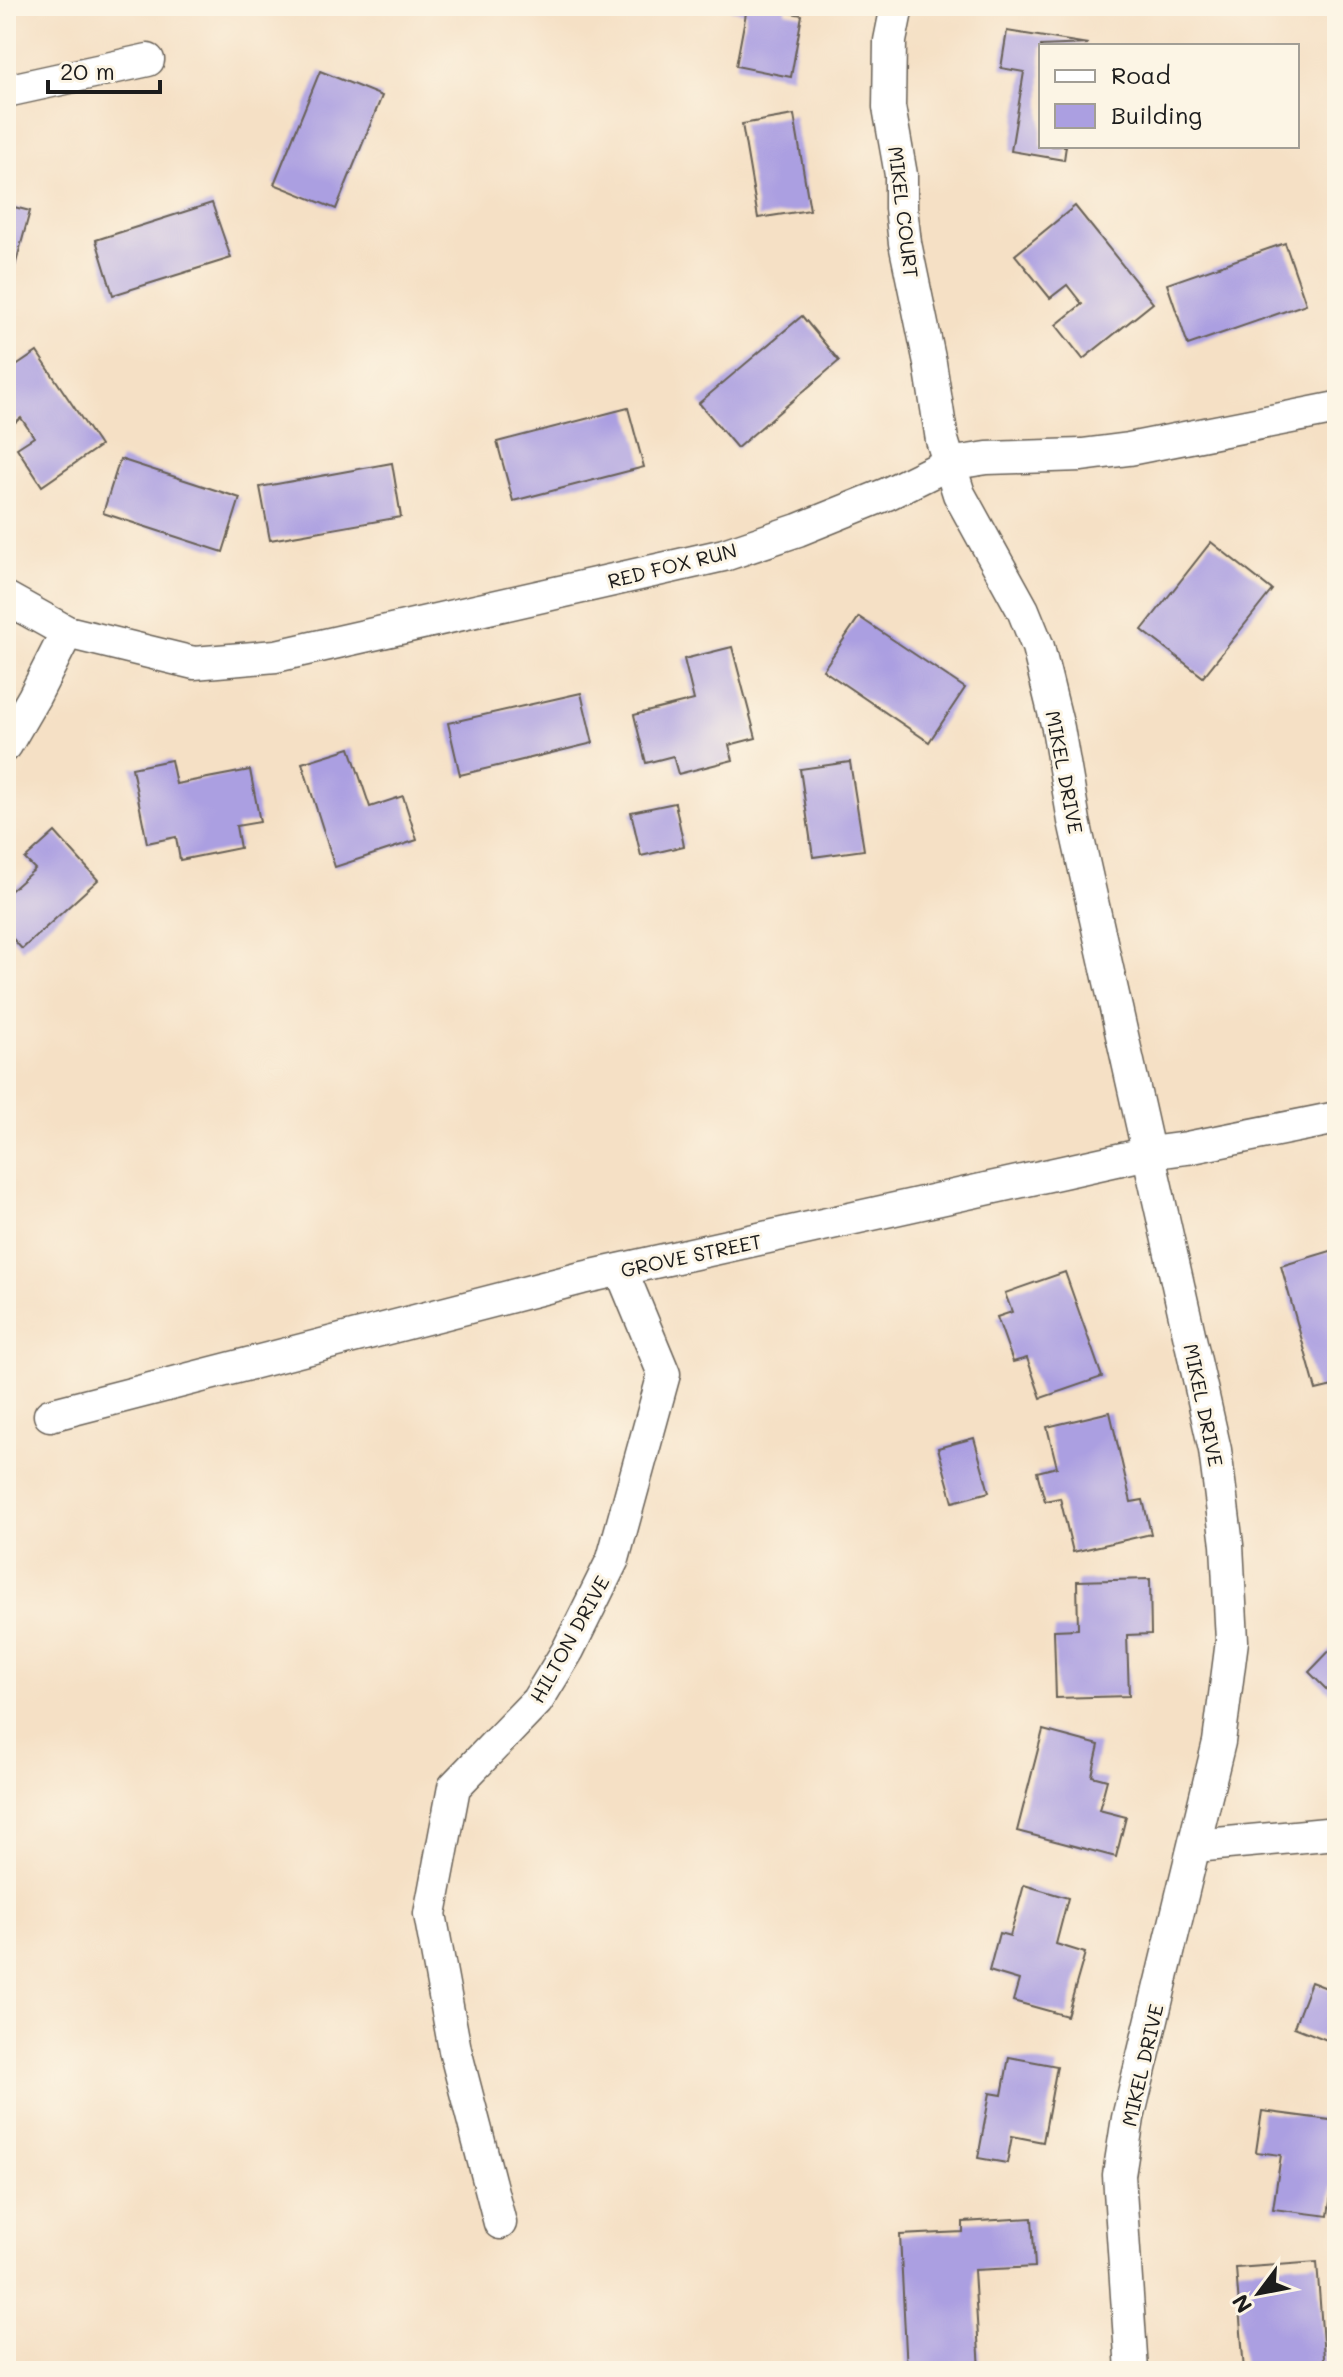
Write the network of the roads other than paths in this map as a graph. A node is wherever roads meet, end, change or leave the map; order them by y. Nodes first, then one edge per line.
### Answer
1 (897, 6) edge
2 (148, 60) dead end
3 (6, 91) edge
4 (1337, 408) edge
5 (948, 464) junction
6 (6, 598) edge
7 (67, 632) junction
8 (6, 745) edge
9 (1337, 1118) edge
10 (1149, 1153) junction
11 (621, 1270) junction
12 (50, 1415) dead end
13 (1337, 1833) edge
14 (1195, 1846) junction
15 (500, 2223) dead end
16 (1132, 2371) edge

1 - 5 street, MIKEL COURT
2 - 3 street
4 - 5 street, RED FOX RUN
5 - 7 street, RED FOX RUN
5 - 10 street, MIKEL DRIVE
6 - 7 street, RED FOX RUN
7 - 8 street
9 - 10 street, GROVE STREET
10 - 11 street, GROVE STREET
10 - 14 street, MIKEL DRIVE
11 - 12 street, GROVE STREET
11 - 15 street, HILTON DRIVE
13 - 14 street
14 - 16 street, MIKEL DRIVE

